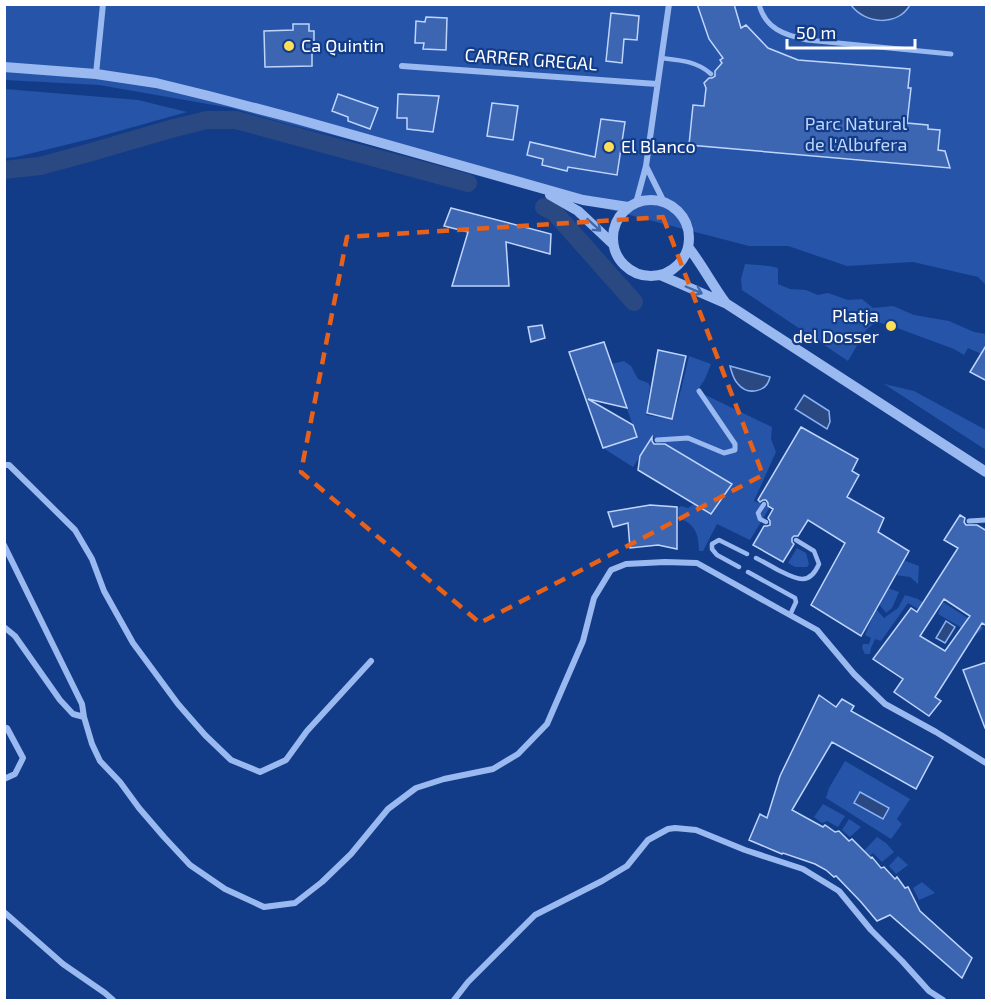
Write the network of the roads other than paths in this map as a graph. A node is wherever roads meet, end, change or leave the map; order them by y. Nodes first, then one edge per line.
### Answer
1 (103, 4) edge
2 (669, 4) edge
3 (759, 4) edge
4 (951, 54) dead end
5 (661, 58) junction
6 (402, 66) dead end
7 (4, 68) edge
8 (96, 74) junction
9 (711, 74) dead end
10 (657, 84) junction
11 (646, 166) junction
12 (537, 187) junction
13 (664, 202) junction
14 (632, 205) junction
15 (613, 244) junction
16 (689, 248) junction
17 (660, 275) junction
18 (727, 304) junction
19 (699, 391) dead end
20 (657, 440) dead end
21 (4, 465) edge
22 (987, 472) edge
23 (764, 504) dead end
24 (987, 520) edge
25 (969, 521) dead end
26 (766, 522) dead end
27 (796, 540) dead end
28 (4, 545) edge
29 (747, 554) dead end
30 (756, 558) dead end
31 (740, 567) dead end
32 (748, 572) dead end
33 (790, 615) junction
34 (4, 627) edge
35 (371, 661) dead end
36 (84, 717) junction
37 (4, 727) edge
38 (987, 763) edge
39 (4, 779) edge
40 (4, 912) edge
41 (113, 1000) edge
42 (454, 1000) edge
43 (943, 1000) edge

1 - 8 street
2 - 5 street
3 - 4 street
5 - 9 lane
5 - 10 street
6 - 10 street, CARRER GREGAL
7 - 8 street
8 - 12 street
10 - 11 street
11 - 13 street
11 - 14 street
12 - 14 street
12 -> 15 street
13 - 14 street
13 - 16 street
14 - 15 street
15 - 17 street
16 - 17 street
16 - 18 street
17 -> 18 street
18 - 22 street
19 - 20 street
21 - 35 street
23 - 26 lane
24 - 25 street
27 - 30 lane
28 - 36 street
29 - 31 lane
32 - 33 lane
33 - 36 street
33 - 38 street
34 - 36 street
37 - 39 street
40 - 41 street
42 - 43 street

